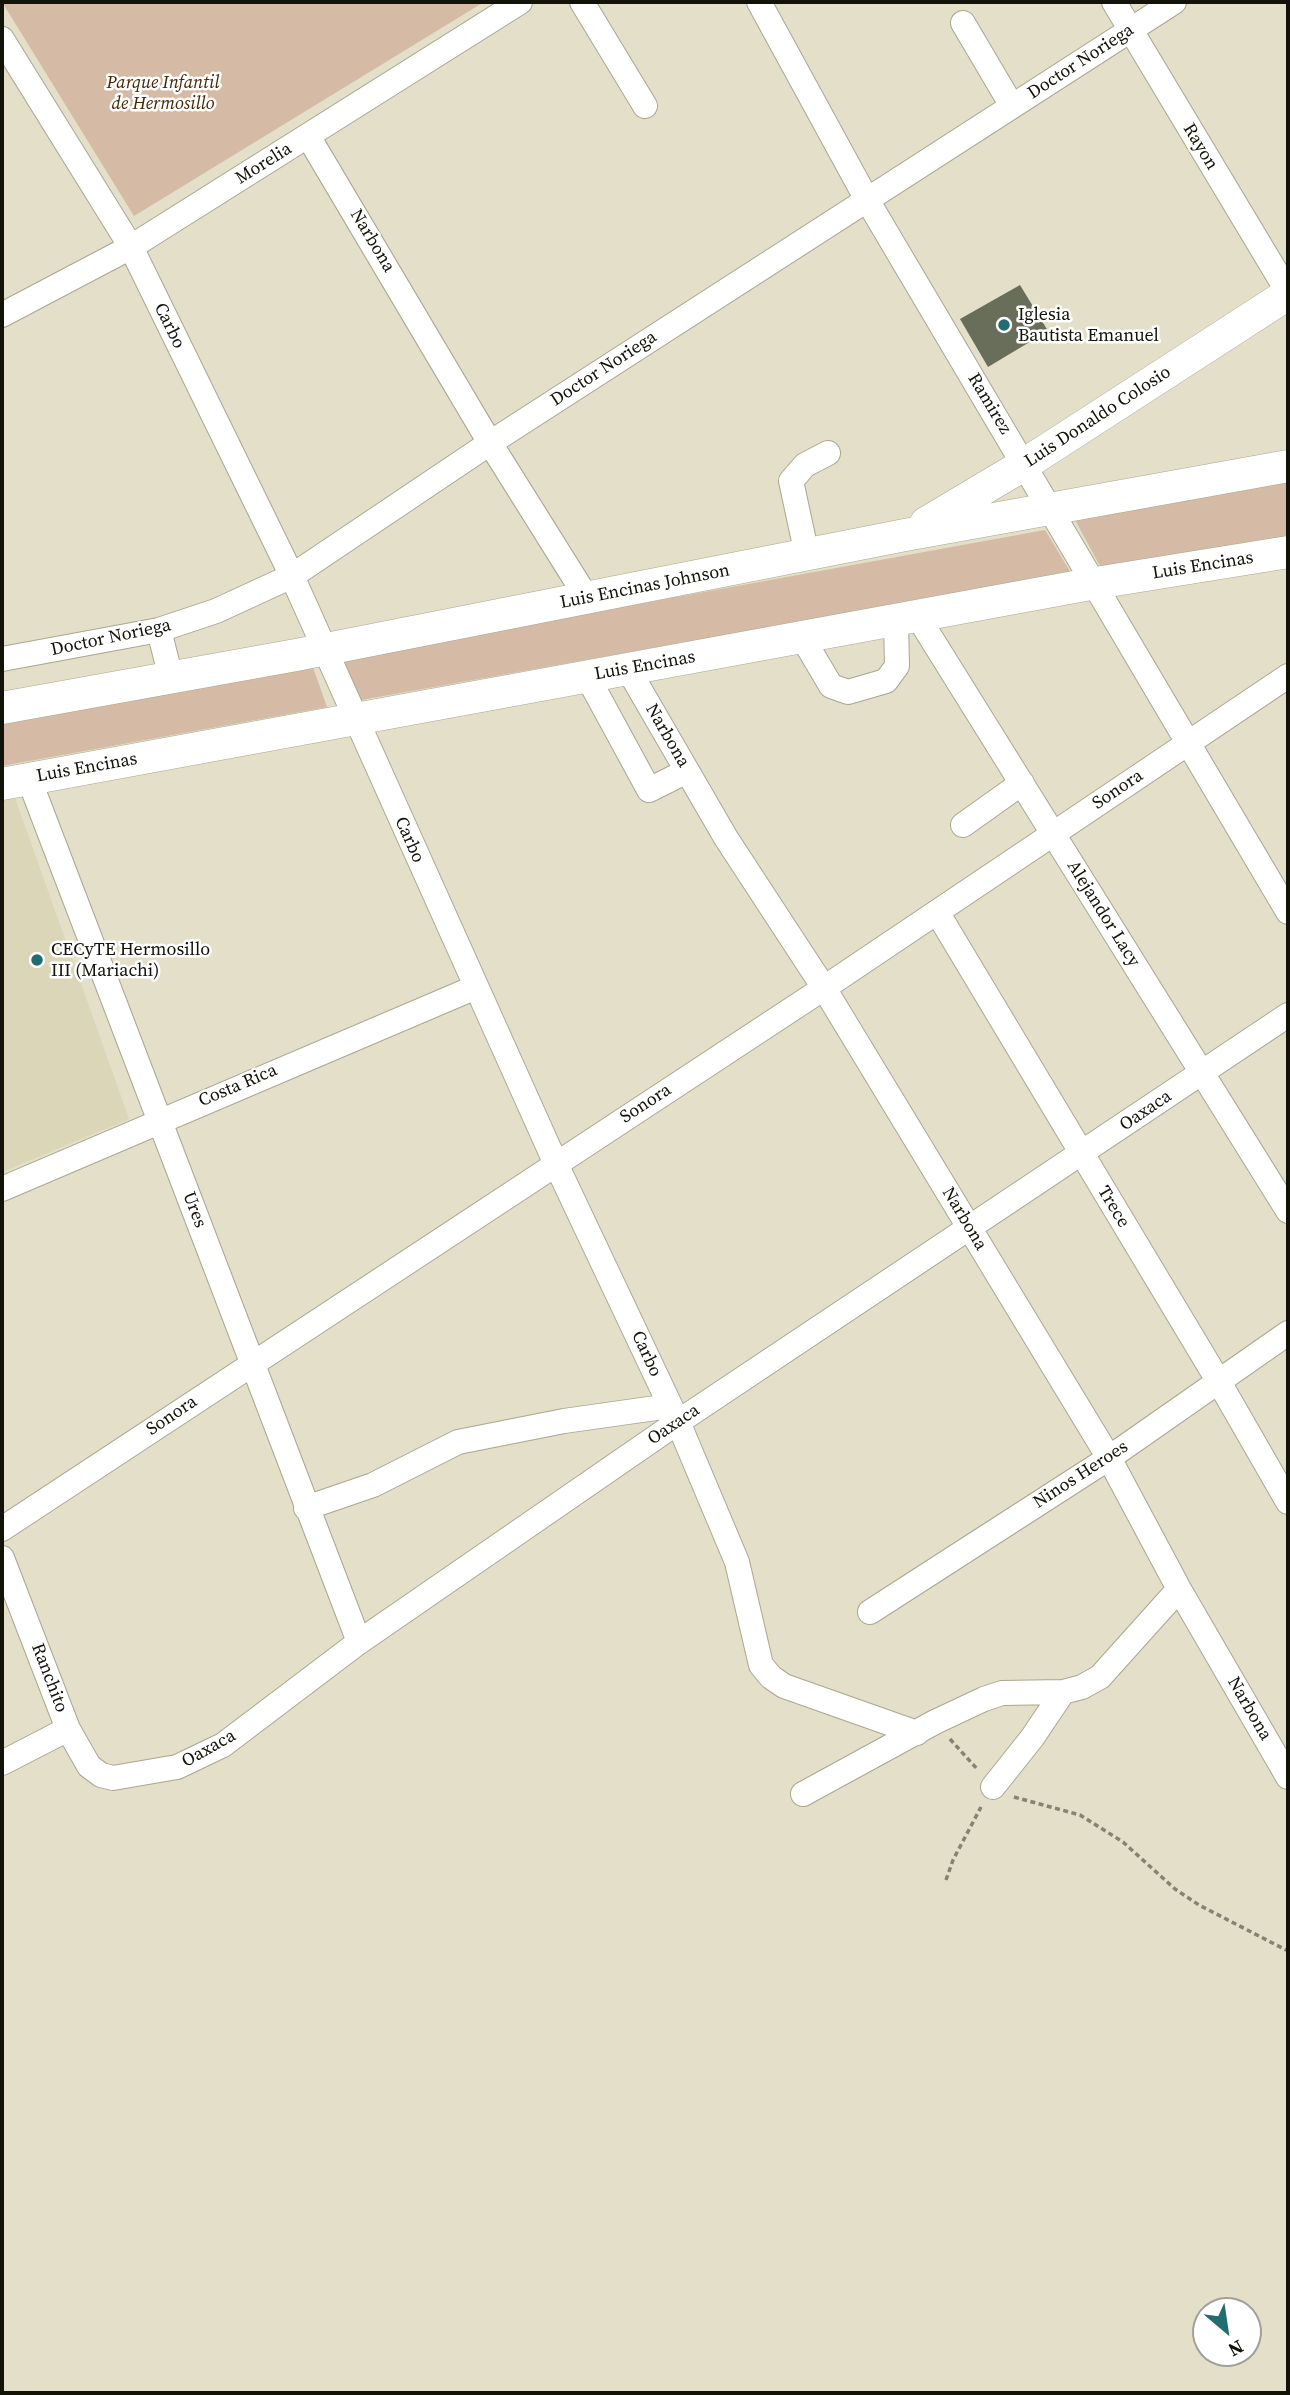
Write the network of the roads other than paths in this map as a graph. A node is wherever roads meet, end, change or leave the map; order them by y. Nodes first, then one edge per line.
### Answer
1 (520, 2) edge
2 (582, 2) edge
3 (759, 2) edge
4 (1114, 2) edge
5 (1174, 2) edge
6 (963, 23) dead end
7 (1130, 31) junction
8 (2, 39) edge
9 (645, 106) dead end
10 (1012, 106) junction
11 (308, 136) junction
12 (866, 198) junction
13 (131, 247) junction
14 (1288, 293) edge
15 (2, 315) edge
16 (490, 443) junction
17 (828, 453) dead end
18 (1025, 464) junction
19 (1288, 466) edge
20 (1051, 508) junction
21 (905, 535) junction
22 (1288, 552) edge
23 (807, 555) junction
24 (292, 576) junction
25 (1096, 583) junction
26 (587, 598) junction
27 (907, 619) junction
28 (159, 630) junction
29 (802, 637) junction
30 (325, 649) junction
31 (2, 659) edge
32 (628, 669) junction
33 (587, 676) junction
34 (1288, 676) edge
35 (171, 678) junction
36 (2, 706) edge
37 (355, 719) junction
38 (1189, 743) junction
39 (687, 771) junction
40 (15, 781) edge
41 (1022, 783) junction
42 (963, 825) dead end
43 (1054, 833) junction
44 (937, 912) junction
45 (1288, 912) edge
46 (476, 987) junction
47 (824, 988) junction
48 (1288, 1015) edge
49 (1201, 1074) junction
50 (159, 1119) junction
51 (1081, 1155) junction
52 (556, 1164) junction
53 (2, 1189) edge
54 (1288, 1211) edge
55 (970, 1229) junction
56 (1288, 1333) edge
57 (252, 1363) junction
58 (1219, 1382) junction
59 (674, 1414) junction
60 (1109, 1458) junction
61 (1288, 1503) edge
62 (306, 1508) junction
63 (2, 1528) edge
64 (2, 1558) edge
65 (1180, 1589) junction
66 (870, 1612) dead end
67 (359, 1642) junction
68 (1063, 1692) junction
69 (926, 1728) junction
70 (68, 1729) junction
71 (2, 1763) edge
72 (1288, 1777) edge
73 (993, 1787) road end
74 (803, 1794) dead end

1 - 11 street, Morelia
2 - 9 street
3 - 12 street, Ramirez
4 - 7 street, Rayon
5 - 7 street, Doctor Noriega
6 - 10 street
7 - 10 street, Doctor Noriega
7 - 14 street, Rayon
8 - 13 street, Carbo
10 - 12 street, Doctor Noriega
11 - 13 street, Morelia
11 - 16 street, Narbona
12 - 16 street, Doctor Noriega
12 - 18 street, Ramirez
13 - 15 street, Morelia
13 - 24 street, Carbo
14 - 18 main road, Luis Donaldo Colosio
16 - 24 street, Doctor Noriega
16 - 26 street, Narbona
17 - 23 street
18 - 20 street, Ramirez
18 - 21 main road, Luis Donaldo Colosio
19 - 20 main road, Luis Encinas Johnson
20 - 21 main road, Luis Encinas Johnson
20 - 25 street, Ramirez
21 - 23 main road, Luis Encinas Johnson
22 - 25 main road, Luis Encinas
23 - 26 main road, Luis Encinas Johnson
24 - 28 street, Doctor Noriega
24 - 30 street, Carbo
25 - 27 main road, Luis Encinas
25 - 38 street, Ramirez
26 - 30 main road, Luis Encinas Johnson
27 - 29 main road, Luis Encinas
27 - 29 street
27 - 41 street, Alejandor Lacy
28 - 31 street, Doctor Noriega
28 - 35 street
29 - 32 main road, Luis Encinas
30 - 35 main road, Luis Encinas Johnson
30 - 37 street, Carbo
32 - 33 main road, Luis Encinas
32 - 39 street, Narbona
33 - 37 main road, Luis Encinas
33 - 39 street
34 - 38 street, Sonora
35 - 36 main road, Luis Encinas Johnson
37 - 40 main road, Luis Encinas
37 - 46 street, Carbo
38 - 43 street, Sonora
38 - 45 street, Ramirez
39 - 47 street, Narbona
40 - 50 street, Ures
41 - 42 street
41 - 43 street, Alejandor Lacy
43 - 44 street, Sonora
43 - 49 street, Alejandor Lacy
44 - 47 street, Sonora
44 - 51 street, Trece
46 - 50 street, Costa Rica
46 - 52 street, Carbo
47 - 52 street, Sonora
47 - 55 street, Narbona
48 - 49 street, Oaxaca
49 - 51 street, Oaxaca
49 - 54 street, Alejandor Lacy
50 - 53 street, Costa Rica
50 - 57 street, Ures
51 - 55 street, Oaxaca
51 - 58 street, Trece
52 - 57 street, Sonora
52 - 59 street, Carbo
55 - 59 street, Oaxaca
55 - 60 street, Narbona
56 - 58 street, Ninos Heroes
57 - 62 street, Ures
57 - 63 street, Sonora
58 - 60 street, Ninos Heroes
58 - 61 street, Trece
59 - 62 street
59 - 67 street, Oaxaca
59 - 69 street, Carbo
60 - 65 street, Narbona
60 - 66 street, Ninos Heroes
62 - 67 street, Ures
64 - 70 street, Ranchito
65 - 68 street
65 - 72 street, Narbona
67 - 70 street, Oaxaca
68 - 69 street
68 - 73 street
69 - 74 street
70 - 71 street, Ranchito

